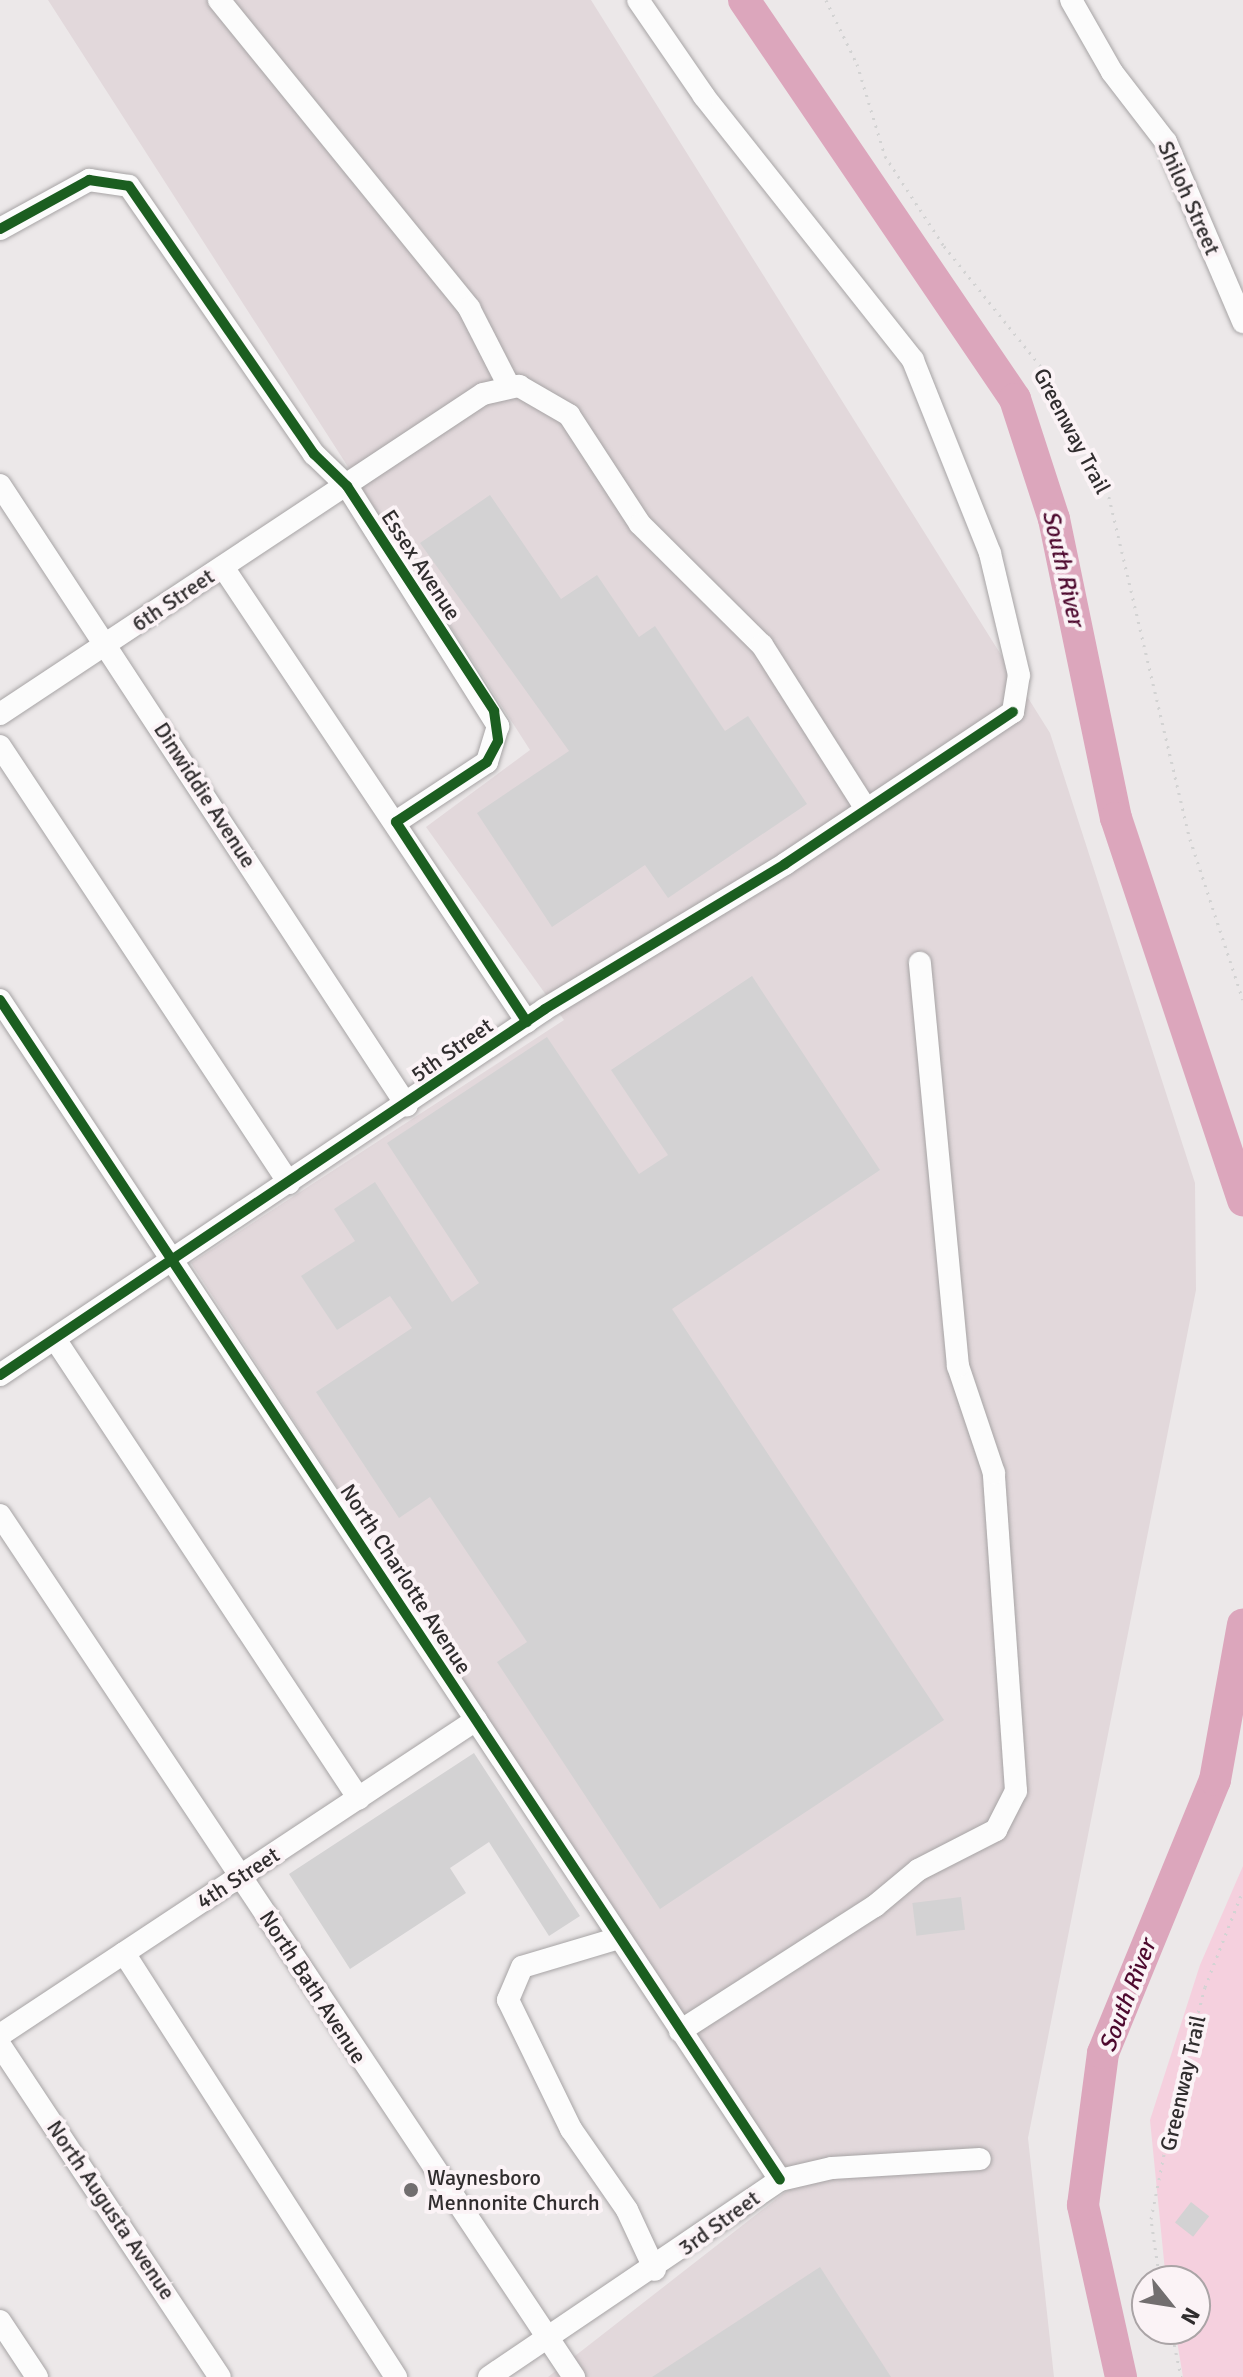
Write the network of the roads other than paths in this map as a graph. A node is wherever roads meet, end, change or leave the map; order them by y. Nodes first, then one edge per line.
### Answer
1 (219, 0) edge
2 (638, 0) edge
3 (1071, 0) edge
4 (0, 229) edge
5 (1243, 322) edge
6 (509, 386) junction
7 (0, 485) edge
8 (347, 486) junction
9 (223, 567) junction
10 (105, 645) junction
11 (0, 714) edge
12 (0, 746) edge
13 (866, 809) junction
14 (396, 822) junction
15 (920, 963) dead end
16 (0, 1000) edge
17 (527, 1022) junction
18 (407, 1106) junction
19 (289, 1183) junction
20 (173, 1261) junction
21 (55, 1339) junction
22 (0, 1375) edge
23 (0, 1515) edge
24 (476, 1720) junction
25 (359, 1799) junction
26 (240, 1877) junction
27 (619, 1938) junction
28 (124, 1953) junction
29 (680, 2031) junction
30 (0, 2035) edge
31 (0, 2045) edge
32 (980, 2159) dead end
33 (780, 2180) junction
34 (655, 2270) junction
35 (0, 2321) edge
36 (546, 2339) junction
37 (37, 2377) edge
38 (220, 2377) edge
39 (396, 2377) edge
40 (489, 2377) edge
41 (574, 2377) edge

1 - 6 street
2 - 13 street, 5th Street
3 - 5 street, Shiloh Street
4 - 8 street, Essex Avenue
6 - 8 street, 6th Street
6 - 13 street
7 - 10 street, Dinwiddie Avenue
8 - 9 street, 6th Street
8 - 14 street, Essex Avenue
9 - 10 street, 6th Street
9 - 14 street
10 - 11 street, 6th Street
10 - 18 street, Dinwiddie Avenue
12 - 19 street
13 - 17 street, 5th Street
14 - 17 street
15 - 29 street
16 - 20 street, North Charlotte Avenue
17 - 18 street, 5th Street
18 - 19 street, 5th Street
19 - 20 street, 5th Street
20 - 21 street, 5th Street
20 - 24 street, North Charlotte Avenue
21 - 22 street, 5th Street
21 - 25 street
23 - 26 street, North Bath Avenue
24 - 25 street, 4th Street
24 - 27 street, North Charlotte Avenue
25 - 26 street, 4th Street
26 - 28 street, 4th Street
26 - 36 street, North Bath Avenue
27 - 29 street, North Charlotte Avenue
27 - 34 street
28 - 30 street, 4th Street
28 - 39 street
29 - 33 street, North Charlotte Avenue
31 - 38 street, North Augusta Avenue
32 - 33 street, 3rd Street
33 - 34 street, 3rd Street
34 - 36 street, 3rd Street
35 - 37 street
36 - 40 street, 3rd Street
36 - 41 street, North Bath Avenue

